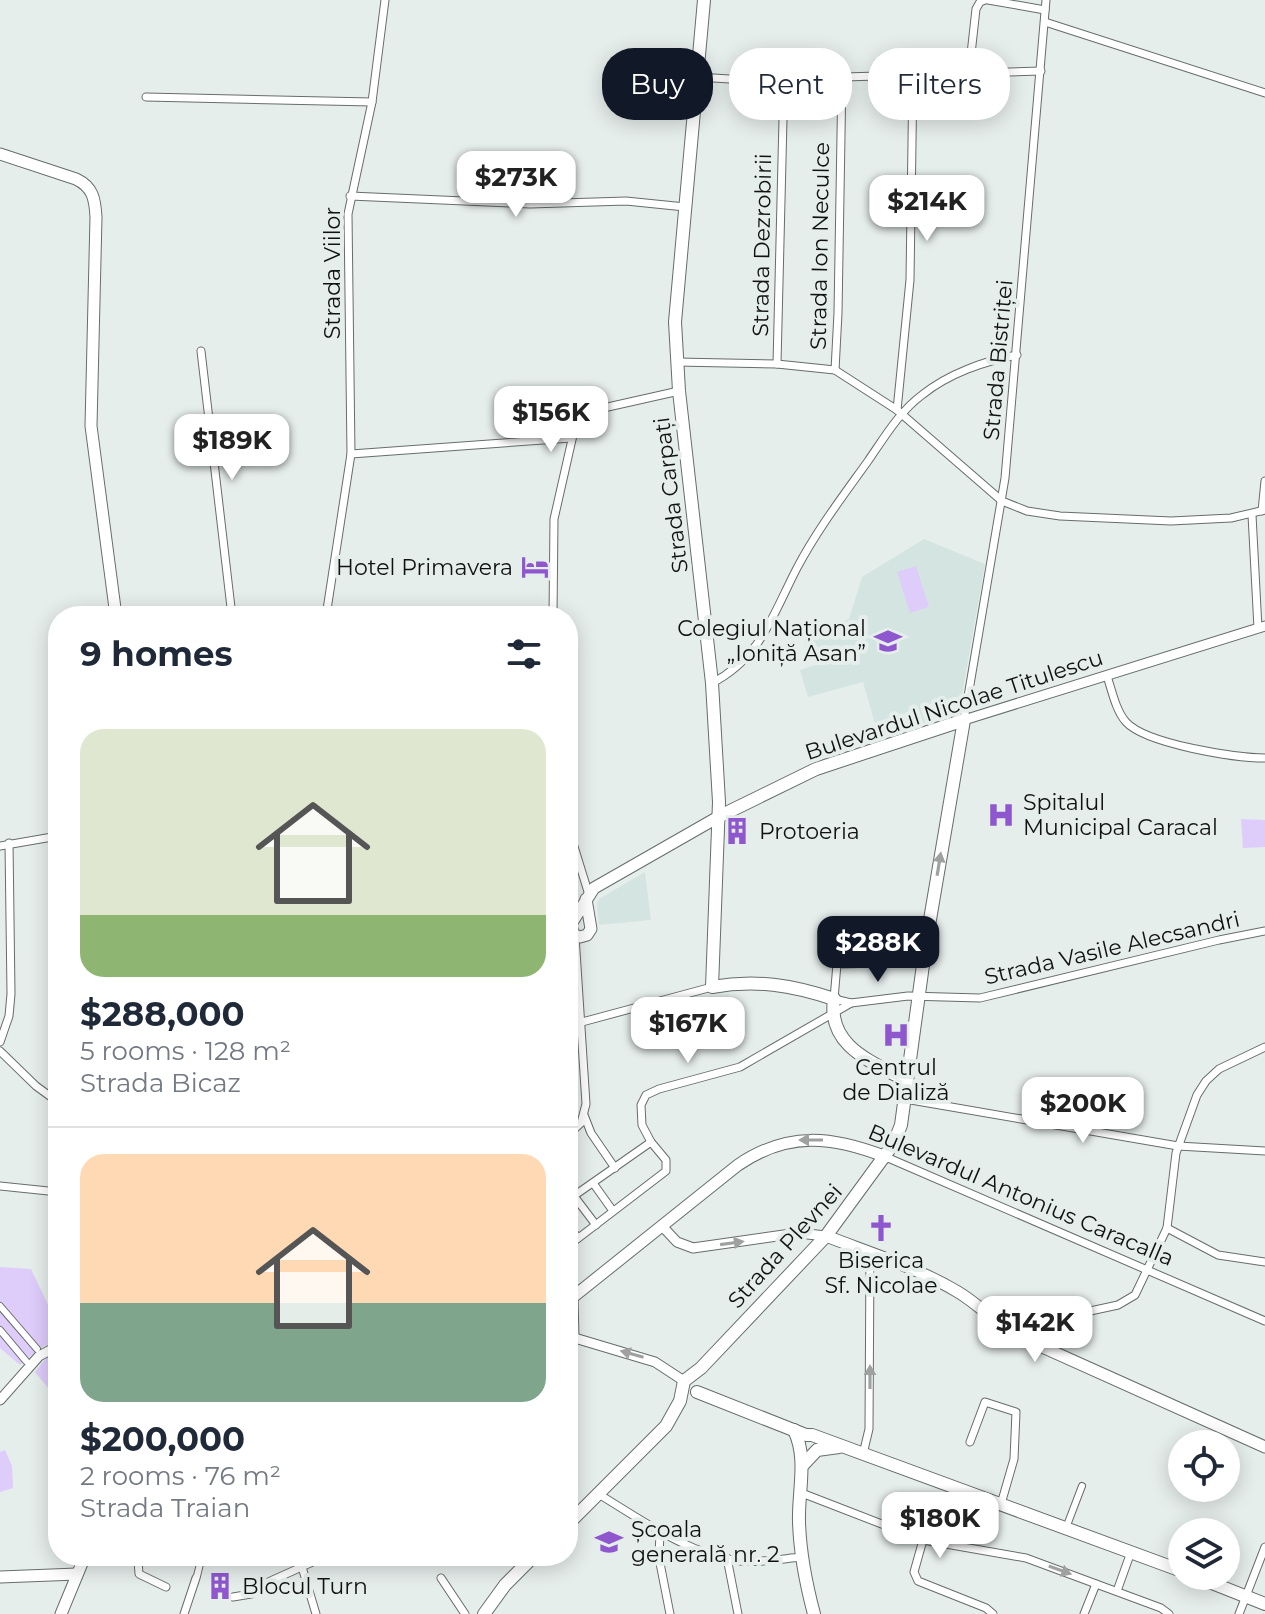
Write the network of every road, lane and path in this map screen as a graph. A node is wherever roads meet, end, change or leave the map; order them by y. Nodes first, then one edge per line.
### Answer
1 (385, 0) edge
2 (704, 0) edge
3 (987, 0) edge
4 (1046, 0) edge
5 (1045, 10) junction
6 (1045, 22) junction
7 (700, 48) edge
8 (972, 48) edge
9 (1010, 71) edge
10 (1041, 71) junction
11 (1265, 93) edge
12 (146, 97) dead end
13 (372, 102) junction
14 (693, 120) edge
15 (783, 120) edge
16 (841, 120) edge
17 (912, 120) edge
18 (0, 154) edge
19 (350, 196) junction
20 (685, 207) junction
21 (201, 351) dead end
22 (1017, 355) junction
23 (676, 362) junction
24 (777, 364) junction
25 (835, 370) junction
26 (679, 391) junction
27 (899, 412) junction
28 (571, 438) junction
29 (351, 454) junction
30 (1265, 481) edge
31 (1002, 501) junction
32 (1263, 510) edge
33 (1252, 515) junction
34 (115, 606) edge
35 (231, 606) edge
36 (327, 606) edge
37 (553, 606) edge
38 (1262, 627) edge
39 (1107, 676) junction
40 (712, 683) junction
41 (964, 720) junction
42 (1265, 758) edge
43 (720, 816) junction
44 (48, 837) edge
45 (9, 843) junction
46 (0, 846) edge
47 (578, 862) edge
48 (588, 897) junction
49 (578, 914) edge
50 (578, 918) edge
51 (588, 920) junction
52 (1265, 931) edge
53 (578, 935) edge
54 (926, 943) junction
55 (578, 964) edge
56 (712, 987) junction
57 (919, 996) junction
58 (834, 999) junction
59 (851, 1003) junction
60 (832, 1015) junction
61 (582, 1022) junction
62 (0, 1042) edge
63 (1265, 1047) edge
64 (0, 1051) edge
65 (907, 1081) junction
66 (48, 1095) edge
67 (905, 1099) junction
68 (584, 1115) junction
69 (578, 1127) edge
70 (651, 1142) junction
71 (1178, 1146) junction
72 (1265, 1151) edge
73 (886, 1157) junction
74 (615, 1168) junction
75 (593, 1183) junction
76 (0, 1186) edge
77 (48, 1191) edge
78 (578, 1193) edge
79 (578, 1206) edge
80 (613, 1211) junction
81 (596, 1225) junction
82 (662, 1226) junction
83 (1167, 1228) junction
84 (826, 1236) junction
85 (578, 1238) edge
86 (870, 1253) junction
87 (1265, 1262) edge
88 (1148, 1269) junction
89 (578, 1293) edge
90 (0, 1306) edge
91 (1264, 1319) edge
92 (1005, 1329) junction
93 (0, 1330) edge
94 (578, 1338) edge
95 (37, 1349) dead end
96 (48, 1351) edge
97 (26, 1361) dead end
98 (693, 1386) junction
99 (0, 1400) edge
100 (970, 1442) dead end
101 (807, 1443) junction
102 (1265, 1447) edge
103 (863, 1454) junction
104 (1082, 1486) dead end
105 (799, 1492) junction
106 (600, 1495) junction
107 (1001, 1504) junction
108 (578, 1515) edge
109 (1066, 1528) junction
110 (660, 1531) junction
111 (923, 1540) junction
112 (1265, 1547) edge
113 (1131, 1552) junction
114 (801, 1557) junction
115 (727, 1558) junction
116 (81, 1566) edge
117 (138, 1566) edge
118 (200, 1566) edge
119 (524, 1566) edge
120 (1168, 1566) edge
121 (302, 1567) joint
122 (77, 1574) junction
123 (197, 1576) joint
124 (0, 1577) edge
125 (441, 1578) dead end
126 (1096, 1584) junction
127 (166, 1587) dead end
128 (1230, 1590) edge
129 (1117, 1591) junction
130 (1246, 1596) junction
131 (233, 1597) dead end
132 (1265, 1604) edge
133 (61, 1614) edge
134 (184, 1614) edge
135 (316, 1614) edge
136 (465, 1614) edge
137 (484, 1614) edge
138 (670, 1614) edge
139 (738, 1614) edge
140 (814, 1614) edge
141 (993, 1614) edge
142 (1084, 1614) edge
143 (1169, 1614) edge
144 (1239, 1614) edge

1 - 13 street, Strada Viilor
2 - 7 main road, Strada Carpați
3 - 5 street
3 - 8 street
4 - 5 street, Strada Bistriței
5 - 6 street, Strada Bistriței
6 - 10 street, Strada Bistriței
6 - 11 street
9 - 10 street
10 - 22 street, Strada Bistriței
12 - 13 street
13 - 19 street, Strada Viilor
14 - 20 main road, Strada Carpați
15 - 24 street, Strada Dezrobirii
16 - 25 street, Strada Ion Neculce
17 - 27 street
18 - 34 main road
19 - 20 street
19 - 29 street, Strada Viilor
20 - 23 main road, Strada Carpați
21 - 35 street
22 - 27 street
22 - 31 street, Strada Bistriței
23 - 24 street
23 - 26 main road, Strada Carpați
24 - 25 street
25 - 27 street
26 - 28 street
26 - 40 main road, Strada Carpați
27 - 31 street
27 - 40 street
28 - 29 street
28 - 37 street
29 - 36 street, Strada Viilor
30 - 32 street
31 - 33 street
31 - 41 street, Strada Bistriței
32 - 33 street
33 - 38 street
38 - 39 street, Bulevardul Nicolae Titulescu
39 - 41 street, Bulevardul Nicolae Titulescu
39 - 42 street
40 - 43 main road, Strada Carpați
41 - 43 main road, Bulevardul Nicolae Titulescu
54 -> 41 main road, Strada Plevnei
43 - 48 main road, Bulevardul Nicolae Titulescu
43 - 56 main road, Strada Carpați
44 - 45 street
45 - 46 street
45 - 62 street
47 - 48 street
48 - 49 main road, Bulevardul Nicolae Titulescu
48 - 51 main road
50 - 51 main road
51 - 53 main road
52 - 57 street, Strada Vasile Alecsandri
54 - 57 main road, Strada Plevnei
54 - 58 street
55 - 61 street
56 - 58 main road
56 - 61 street
57 - 59 street, Strada Vasile Alecsandri
57 - 65 main road, Strada Plevnei
58 - 59 street
58 - 60 main road
59 - 60 street
60 - 65 main road
60 - 70 street
61 - 68 street
63 - 71 street
64 - 66 street
65 - 67 main road, Strada Plevnei
67 - 71 street
67 - 73 main road, Strada Plevnei
68 - 69 street
68 - 74 street
70 - 74 street
70 - 80 street
71 - 72 street
71 - 83 street
73 -> 82 main road, Bulevardul Antonius Caracalla
73 - 84 main road, Strada Plevnei
73 - 88 street, Bulevardul Antonius Caracalla
74 - 75 street
75 - 78 street
75 - 80 street
76 - 77 street
79 - 81 street
80 - 81 street
81 - 85 street
82 -> 84 street
82 - 89 main road, Bulevardul Antonius Caracalla
83 - 87 street
83 - 88 street
84 - 86 main road
84 - 98 main road, Strada Plevnei
86 - 92 main road
103 -> 86 street
88 - 91 street, Bulevardul Antonius Caracalla
88 - 92 street
90 - 95 street
92 - 102 main road
93 - 97 street
98 -> 94 street
96 - 99 street
98 - 101 main road
98 - 106 main road, Strada Plevnei
100 - 107 street
101 - 103 main road
101 - 105 main road
103 - 107 main road
104 - 109 street
105 - 111 street
105 - 114 main road
106 - 108 main road, Strada Plevnei
106 - 110 street
107 - 109 main road
109 - 113 main road
110 - 115 street
110 - 138 street
111 -> 126 street
111 - 141 street
112 - 130 street
113 - 120 main road
113 - 129 street
114 - 115 street
114 - 140 main road
115 - 139 street
116 - 122 main road
117 - 127 street
118 - 123 street
119 - 137 main road
121 - 131 street
121 - 135 street
122 - 124 main road
122 - 133 main road
123 - 134 street
125 - 136 street
126 - 129 street
126 - 142 street
128 - 130 main road
129 - 143 street
130 - 132 main road
130 - 144 street

